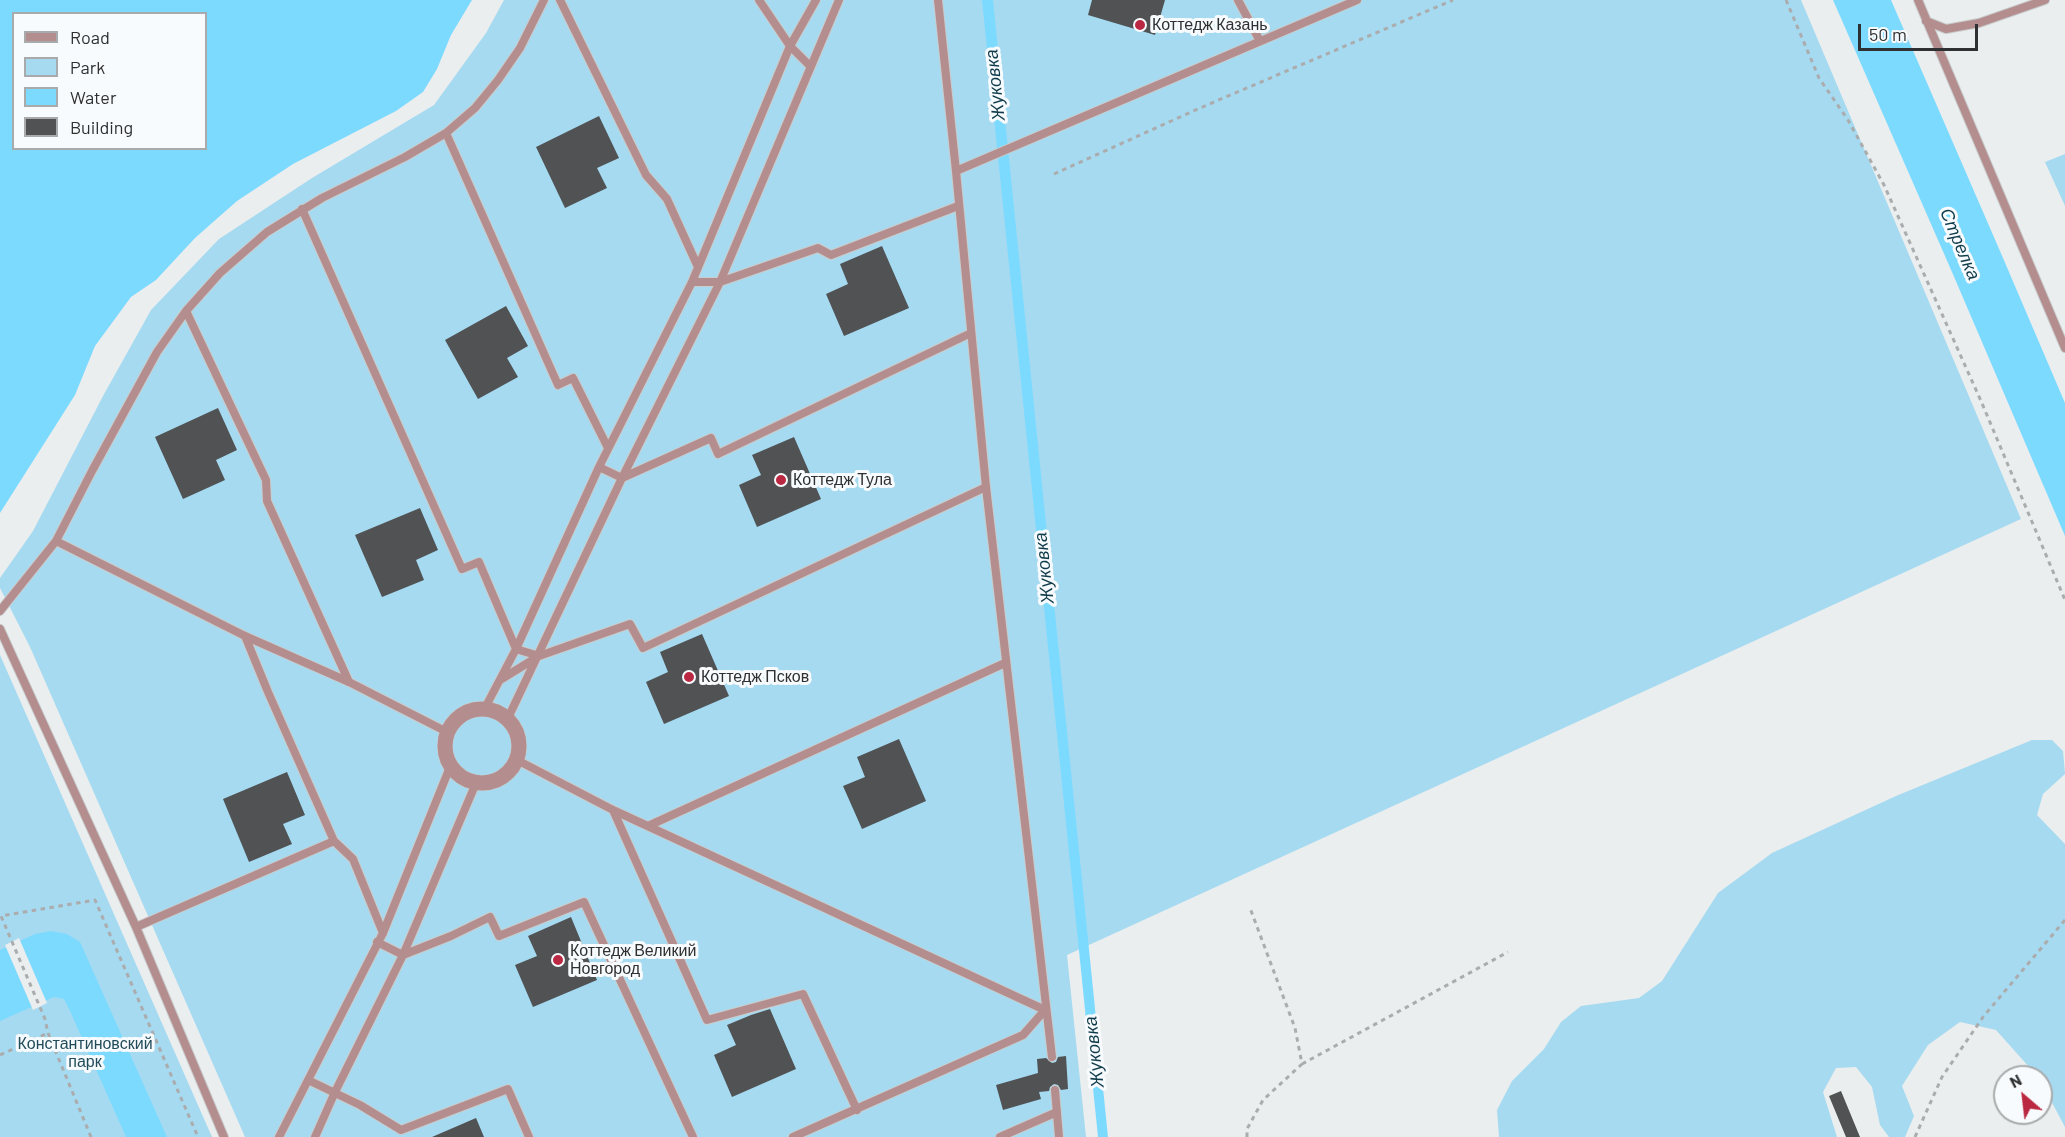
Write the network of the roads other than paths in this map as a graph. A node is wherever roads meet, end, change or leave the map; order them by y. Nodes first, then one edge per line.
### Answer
1 (544, 0) edge
2 (560, 0) edge
3 (759, 0) edge
4 (816, 0) edge
5 (839, 0) edge
6 (938, 0) edge
7 (1238, 0) edge
8 (1357, 0) edge
9 (1918, 0) edge
10 (2045, 0) edge
11 (1926, 21) junction
12 (1260, 40) junction
13 (790, 46) junction
14 (810, 66) junction
15 (446, 133) junction
16 (956, 171) junction
17 (958, 206) junction
18 (302, 209) junction
19 (698, 267) junction
20 (692, 282) junction
21 (720, 282) junction
22 (186, 311) junction
23 (971, 333) junction
24 (2065, 348) edge
25 (608, 448) junction
26 (599, 467) junction
27 (622, 478) junction
28 (986, 487) junction
29 (56, 541) junction
30 (0, 611) edge
31 (0, 629) edge
32 (245, 636) junction
33 (516, 649) junction
34 (539, 656) junction
35 (1005, 663) junction
36 (499, 681) junction
37 (349, 682) junction
38 (485, 708) junction
39 (508, 718) junction
40 (447, 732) junction
41 (517, 760) junction
42 (450, 767) junction
43 (476, 783) junction
44 (614, 810) junction
45 (648, 826) junction
46 (334, 841) junction
47 (136, 927) junction
48 (383, 933) junction
49 (377, 942) junction
50 (403, 955) junction
51 (1045, 1010) junction
52 (1052, 1057) dead end
53 (308, 1080) junction
54 (1055, 1090) dead end
55 (335, 1092) junction
56 (857, 1110) junction
57 (1057, 1113) junction
58 (224, 1137) edge
59 (279, 1137) edge
60 (315, 1137) edge
61 (529, 1137) edge
62 (693, 1137) edge
63 (793, 1137) edge
64 (1000, 1137) edge
65 (1059, 1137) edge

1 - 15 lane
2 - 19 lane
3 - 13 lane
4 - 13 lane
5 - 14 lane
6 - 16 lane
7 - 12 lane
8 - 12 lane
9 - 11 lane
10 - 11 lane
11 - 24 lane
12 - 16 lane
13 - 14 lane
13 - 19 lane
14 - 21 lane
15 - 18 lane
15 - 25 lane
16 - 17 lane
17 - 21 lane
17 - 23 lane
18 - 22 lane
18 - 33 lane
19 - 20 lane
20 - 21 lane
20 - 25 lane
21 - 27 lane
22 - 29 lane
22 - 37 lane
23 - 27 lane
23 - 28 lane
25 - 26 lane
26 - 27 lane
26 - 33 lane
27 - 34 lane
28 - 34 lane
28 - 35 lane
29 - 30 lane
29 - 32 lane
31 - 47 lane
32 - 37 lane
32 - 46 lane
33 - 34 lane
33 - 36 lane
34 - 36 lane
34 - 39 lane
35 - 45 lane
35 - 51 lane
36 - 38 lane
37 - 40 lane
38 - 39 street
38 - 40 street
39 - 41 street
40 - 42 street
41 - 43 street
41 - 44 lane
42 - 43 street
42 - 48 lane
43 - 50 lane
44 - 45 lane
44 - 56 lane
45 - 51 lane
46 - 47 lane
46 - 48 lane
47 - 58 lane
48 - 49 lane
49 - 50 lane
49 - 53 lane
50 - 55 lane
50 - 62 lane
51 - 52 lane
51 - 56 lane
53 - 55 lane
53 - 59 lane
54 - 57 lane
55 - 60 lane
55 - 61 lane
56 - 63 lane
57 - 64 lane
57 - 65 lane

